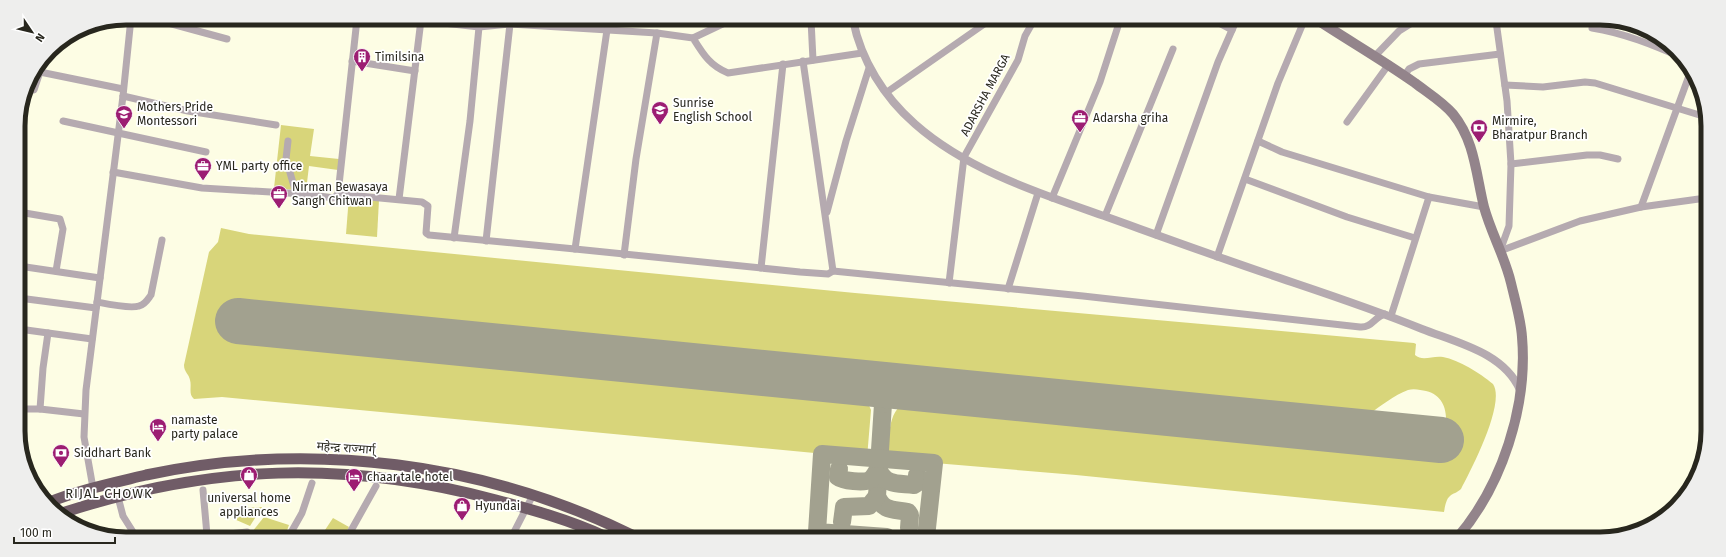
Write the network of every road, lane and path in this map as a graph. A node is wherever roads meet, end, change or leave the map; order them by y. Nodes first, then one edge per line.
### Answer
1 (130, 25) edge
2 (175, 25) edge
3 (356, 25) edge
4 (420, 25) edge
5 (463, 25) edge
6 (500, 25) edge
7 (510, 25) edge
8 (526, 25) edge
9 (720, 25) edge
10 (811, 25) edge
11 (854, 25) edge
12 (983, 25) edge
13 (1031, 25) edge
14 (1118, 25) edge
15 (1223, 25) edge
16 (1234, 25) edge
17 (1302, 25) edge
18 (1332, 25) edge
19 (1409, 25) edge
20 (1496, 25) edge
21 (480, 27) junction
22 (1592, 28) dead end
23 (607, 30) junction
24 (1232, 30) junction
25 (658, 33) junction
26 (693, 38) junction
27 (226, 39) dead end
28 (1173, 49) dead end
29 (1668, 52) edge
30 (862, 53) junction
31 (1500, 54) junction
32 (1375, 56) junction
33 (813, 60) junction
34 (352, 61) junction
35 (803, 61) junction
36 (783, 64) junction
37 (1389, 64) junction
38 (869, 68) junction
39 (43, 69) edge
40 (414, 71) junction
41 (1404, 76) junction
42 (1688, 77) edge
43 (37, 78) edge
44 (1505, 85) junction
45 (32, 90) edge
46 (887, 92) junction
47 (123, 93) junction
48 (1677, 108) junction
49 (1700, 115) edge
50 (63, 121) dead end
51 (1347, 122) dead end
52 (276, 125) dead end
53 (118, 133) junction
54 (288, 141) dead end
55 (1258, 142) junction
56 (206, 152) dead end
57 (964, 157) junction
58 (1618, 159) dead end
59 (1511, 164) junction
60 (113, 172) junction
61 (1245, 179) junction
62 (296, 193) junction
63 (1038, 193) junction
64 (338, 194) junction
65 (1430, 197) junction
66 (1052, 198) junction
67 (398, 199) junction
68 (1701, 199) edge
69 (1484, 207) junction
70 (1641, 208) junction
71 (25, 213) edge
72 (826, 216) junction
73 (1105, 216) junction
74 (1156, 235) junction
75 (454, 238) junction
76 (1415, 238) junction
77 (162, 240) dead end
78 (486, 241) junction
79 (575, 249) junction
80 (1500, 251) junction
81 (624, 254) junction
82 (1217, 257) junction
83 (25, 267) edge
84 (761, 268) junction
85 (56, 271) junction
86 (833, 271) junction
87 (100, 278) junction
88 (949, 283) junction
89 (1008, 289) junction
90 (25, 299) edge
91 (96, 305) junction
92 (1388, 315) junction
93 (25, 330) edge
94 (48, 333) junction
95 (92, 339) junction
96 (1522, 393) junction
97 (25, 409) edge
98 (40, 409) junction
99 (84, 414) junction
100 (312, 482) dead end
101 (376, 486) dead end
102 (93, 488) junction
103 (203, 490) dead end
104 (533, 495) junction
105 (118, 497) junction
106 (54, 500) edge
107 (528, 509) junction
108 (66, 512) edge
109 (133, 532) edge
110 (207, 532) edge
111 (291, 532) edge
112 (350, 532) edge
113 (514, 532) edge
114 (594, 532) edge
115 (627, 532) edge
116 (1461, 532) edge

1 - 47 street
2 - 27 street
3 - 34 street
4 - 40 street
5 - 21 street
6 - 21 street
7 - 78 street
8 - 23 street
9 - 26 street
10 - 33 street
11 - 30 street
12 - 46 street
13 - 57 street, ADARSHA MARGA
14 - 66 street
15 - 24 street
16 - 24 street
17 - 55 street
18 - 32 main road
19 - 32 street
20 - 31 street
21 - 75 street
22 - 29 street
23 - 25 street
23 - 79 street
24 - 74 street
25 - 26 street
25 - 81 street
26 - 36 street
28 - 73 street
30 - 33 street
30 - 38 street
31 - 41 street
31 - 44 street
32 - 37 main road
33 - 35 street
34 - 40 street
34 - 64 street
35 - 36 street
35 - 72 street
36 - 84 street
37 - 41 main road
37 - 51 street
38 - 46 street
38 - 72 street
39 - 47 street
40 - 67 street
41 - 69 main road
42 - 48 street
43 - 45 street
44 - 48 street
44 - 59 street
46 - 57 street
47 - 52 street
47 - 53 street
48 - 49 street
48 - 70 street
50 - 53 street
53 - 56 street
53 - 60 street
54 - 62 street
55 - 61 street
55 - 65 street
57 - 63 street
57 - 88 street
58 - 59 street
59 - 80 street
60 - 62 street
60 - 87 street
61 - 76 street
61 - 82 street
62 - 64 street
63 - 66 street
63 - 89 street
64 - 67 street
65 - 69 street
65 - 76 street
66 - 73 street
67 - 75 street
68 - 70 street
69 - 80 main road
70 - 80 street
71 - 85 street
72 - 86 street
73 - 74 street
74 - 82 street
75 - 78 street
76 - 92 street
77 - 91 street
78 - 79 street
79 - 81 street
80 - 96 main road
81 - 84 street
82 - 92 street
83 - 85 street
84 - 86 street
85 - 87 street
86 - 88 street
87 - 91 street
88 - 89 street
89 - 92 street
90 - 91 street
91 - 95 street
92 - 96 street
93 - 94 street
94 - 95 street
94 - 98 street
95 - 99 street
96 - 116 main road
97 - 98 street
98 - 99 street
99 - 102 street
100 - 111 street
101 - 112 street
102 - 104 highway, महेन्द्र राज्मार्ग्
102 - 106 highway, महेन्द्र राज्मार्ग्
103 - 110 street
104 - 107 street
104 - 115 highway, महेन्द्र राज्मार्ग्
105 - 107 highway
105 - 108 highway
105 - 109 street
107 - 113 street
107 - 114 highway

